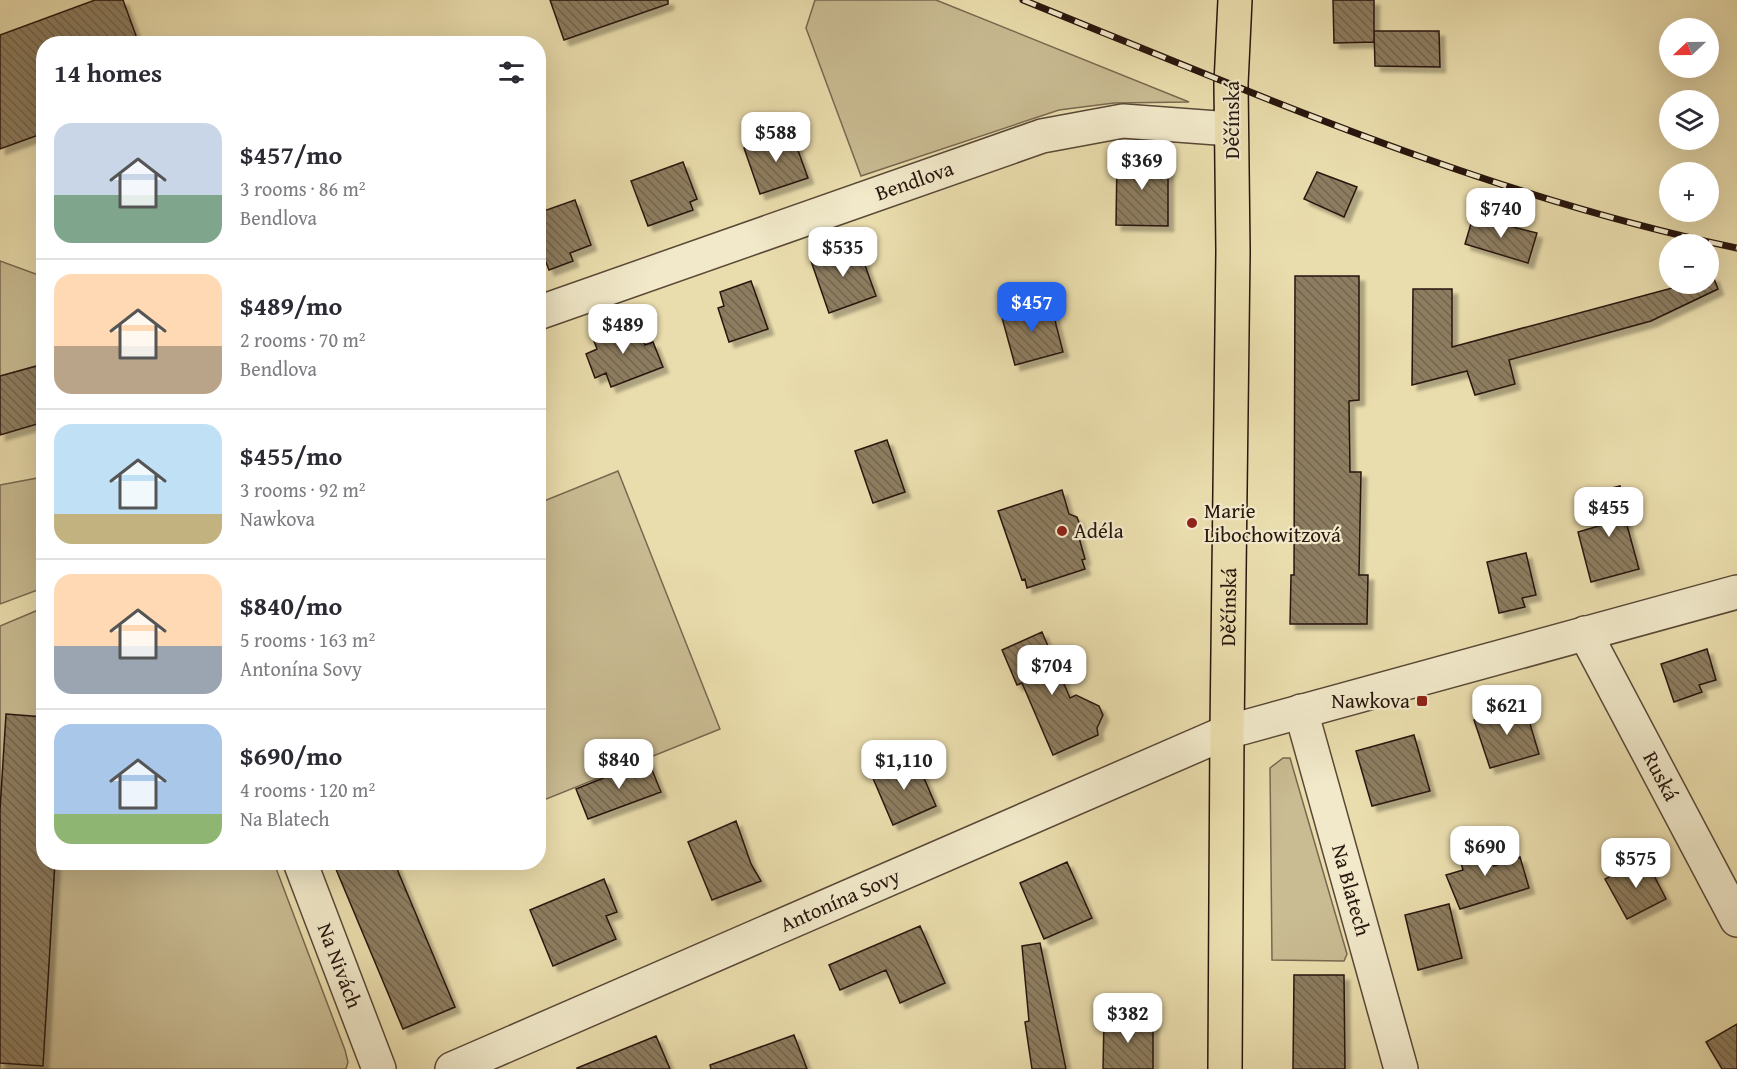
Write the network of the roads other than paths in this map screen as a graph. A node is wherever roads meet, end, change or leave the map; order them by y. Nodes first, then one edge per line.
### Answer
1 (1229, 2) edge
2 (1231, 129) junction
3 (546, 310) edge
4 (1737, 591) edge
5 (1585, 633) junction
6 (1301, 711) junction
7 (1227, 732) junction
8 (303, 870) edge
9 (1737, 920) edge
10 (379, 1069) edge
11 (452, 1069) edge
12 (1225, 1069) edge
13 (1401, 1069) edge

1 - 2 main road, Děčínská
2 - 3 street, Bendlova
2 - 7 main road, Děčínská
4 - 5 street
5 - 6 street
5 - 9 street, Ruská
6 - 7 street
6 - 13 street, Na Blatech
7 - 11 street, Antonína Sovy
7 - 12 main road, Děčínská
8 - 10 street, Na Nivách

